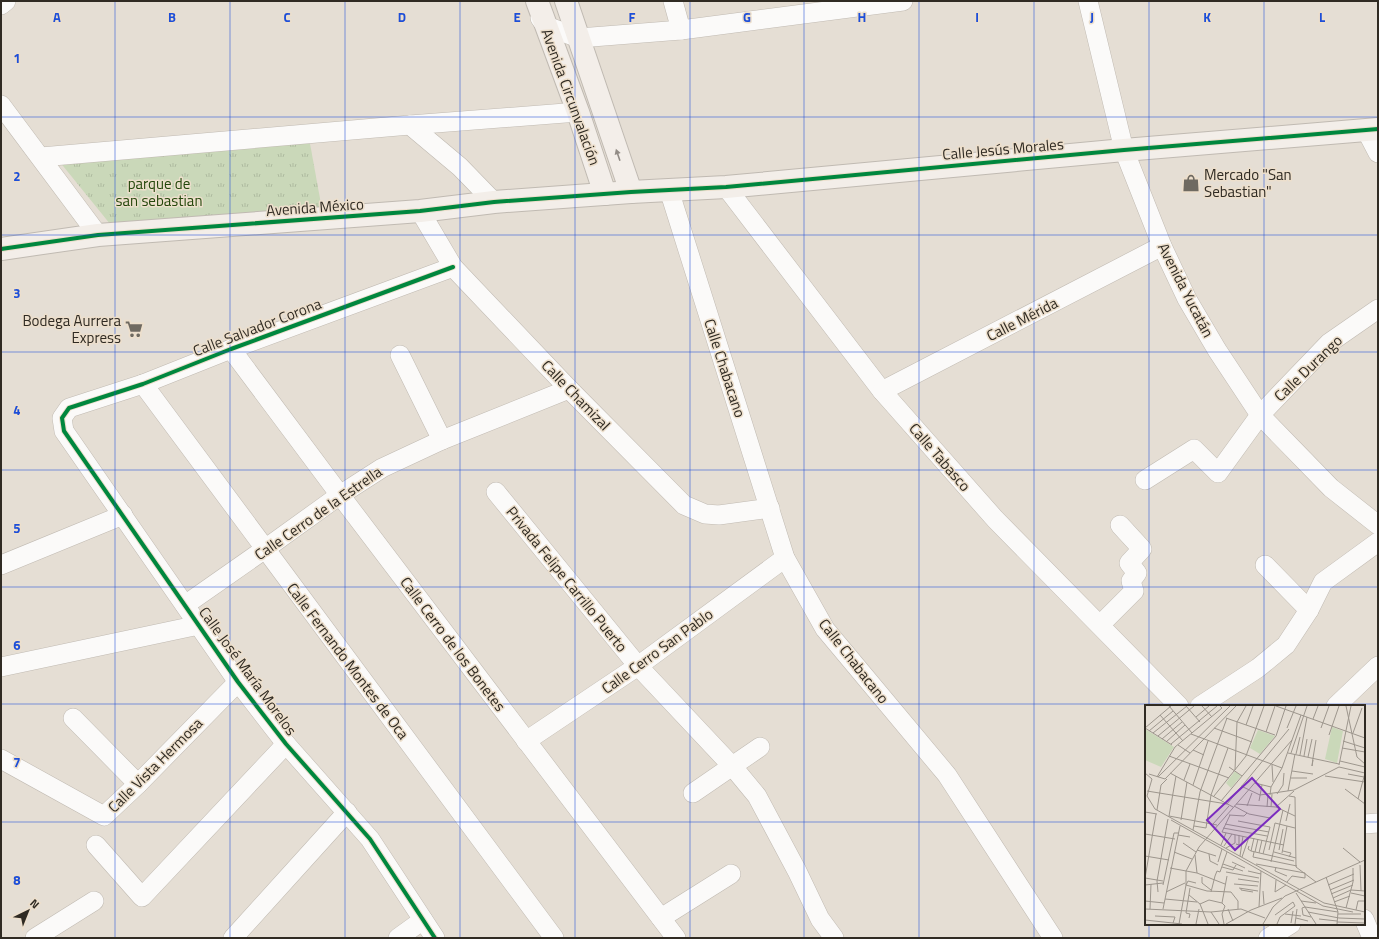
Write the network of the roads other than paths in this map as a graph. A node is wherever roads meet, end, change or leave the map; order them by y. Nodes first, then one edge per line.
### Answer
1 (6, 1) edge
2 (528, 1) edge
3 (537, 1) edge
4 (566, 1) edge
5 (672, 1) edge
6 (903, 1) edge
7 (1088, 1) edge
8 (1, 5) edge
9 (546, 26) junction
10 (682, 30) junction
11 (578, 38) junction
12 (1, 105) edge
13 (578, 112) junction
14 (410, 125) junction
15 (1372, 129) edge
16 (1124, 150) junction
17 (1378, 153) edge
18 (41, 158) junction
19 (726, 187) junction
20 (669, 190) junction
21 (630, 192) junction
22 (605, 194) junction
23 (494, 202) junction
24 (420, 211) junction
25 (98, 235) junction
26 (1162, 246) junction
27 (1, 249) edge
28 (453, 267) junction
29 (1378, 309) edge
30 (231, 349) junction
31 (400, 355) dead end
32 (143, 384) junction
33 (569, 389) junction
34 (882, 391) junction
35 (69, 408) joint
36 (1260, 415) junction
37 (442, 440) junction
38 (1145, 480) dead end
39 (496, 492) dead end
40 (340, 495) junction
41 (770, 508) junction
42 (123, 515) junction
43 (1120, 525) dead end
44 (1378, 525) edge
45 (1378, 542) edge
46 (265, 550) junction
47 (785, 558) junction
48 (1, 565) edge
49 (1264, 565) dead end
50 (185, 605) junction
51 (1309, 610) junction
52 (199, 625) junction
53 (1100, 625) junction
54 (638, 666) junction
55 (1378, 666) edge
56 (1, 667) edge
57 (238, 682) junction
58 (1178, 705) edge
59 (1202, 705) edge
60 (1337, 705) edge
61 (73, 718) dead end
62 (526, 741) junction
63 (286, 744) junction
64 (760, 747) dead end
65 (1, 759) edge
66 (733, 767) junction
67 (138, 784) junction
68 (693, 793) dead end
69 (347, 812) junction
70 (1378, 823) edge
71 (1365, 824) edge
72 (96, 845) dead end
73 (730, 874) dead end
74 (94, 901) dead end
75 (661, 918) junction
76 (423, 920) junction
77 (1365, 921) edge
78 (1289, 925) edge
79 (35, 938) edge
80 (233, 938) edge
81 (398, 938) edge
82 (435, 938) edge
83 (554, 938) edge
84 (676, 938) edge
85 (834, 938) edge
86 (1053, 938) edge
87 (1268, 938) edge
88 (1372, 938) edge

1 - 8 street
2 - 9 street
3 - 9 street, Avenida Circunvalación
4 - 11 street, Avenida Circunvalación
5 - 10 street
6 - 10 street
7 - 16 street, Avenida Yucatán
9 - 11 street
9 - 13 street, Avenida Circunvalación
10 - 11 street
21 -> 11 street, Avenida Circunvalación
12 - 18 street
13 - 14 street
13 - 22 street, Avenida Circunvalación
14 - 18 street
14 - 23 street
15 - 16 street, Calle Jesús Morales
15 - 17 street
16 - 19 street, Calle Jesús Morales
16 - 26 street, Avenida Yucatán
18 - 25 street
19 - 20 street, Calle Jesús Morales
19 - 34 street, Calle Tabasco
20 - 21 street, Calle Jesús Morales
20 - 41 street, Calle Chabacano
21 - 22 street, Avenida México
22 - 23 street, Avenida México
23 - 24 street, Avenida México
24 - 25 street, Avenida México
24 - 28 street, Calle Chamizal
25 - 27 street, Avenida México
26 - 34 street, Calle Mérida
26 - 36 street, Avenida Yucatán
28 - 30 street, Calle Salvador Corona
28 - 33 street, Calle Chamizal
29 - 36 street, Calle Durango
30 - 32 street, Calle Salvador Corona
30 - 40 street, Calle Cerro de los Bonetes
31 - 37 street
32 - 35 street, Calle Salvador Corona
32 - 46 street, Calle Fernando Montes de Oca
33 - 37 street, Calle Cerro de la Estrella
33 - 41 street, Calle Chamizal
34 - 53 street, Calle Tabasco
35 - 42 street, Calle José María Morelos
36 - 38 street, Calle Durango
36 - 44 street, Avenida Yucatán
37 - 40 street, Calle Cerro de la Estrella
39 - 54 street, Privada Felipe Carrillo Puerto
40 - 46 street, Calle Cerro de la Estrella
40 - 62 street, Calle Cerro de los Bonetes
41 - 47 street, Calle Chabacano
42 - 48 street
42 - 50 street, Calle José María Morelos
43 - 53 street
45 - 51 street
46 - 50 street, Calle Cerro de la Estrella
46 - 83 street, Calle Fernando Montes de Oca
47 - 54 street, Calle Cerro San Pablo
47 - 86 street, Calle Chabacano
49 - 51 street
50 - 52 street, Calle José María Morelos
51 - 59 street
52 - 56 street
52 - 57 street, Calle José María Morelos
53 - 58 street, Calle Tabasco
54 - 62 street, Calle Cerro San Pablo
54 - 66 street, Privada Felipe Carrillo Puerto
55 - 60 street
57 - 63 street, Calle José María Morelos
57 - 67 street, Calle Vista Hermosa
61 - 67 street
62 - 75 street, Calle Cerro de los Bonetes
63 - 69 street, Calle José María Morelos
63 - 72 street
64 - 66 street
65 - 67 street, Calle Vista Hermosa
66 - 68 street
66 - 85 street, Privada Felipe Carrillo Puerto
69 - 76 street, Calle José María Morelos
69 - 80 street
70 - 71 street
73 - 75 street
74 - 79 street
75 - 84 street, Calle Cerro de los Bonetes
76 - 81 street
76 - 82 street, Calle José María Morelos
77 - 88 street
78 - 87 street

